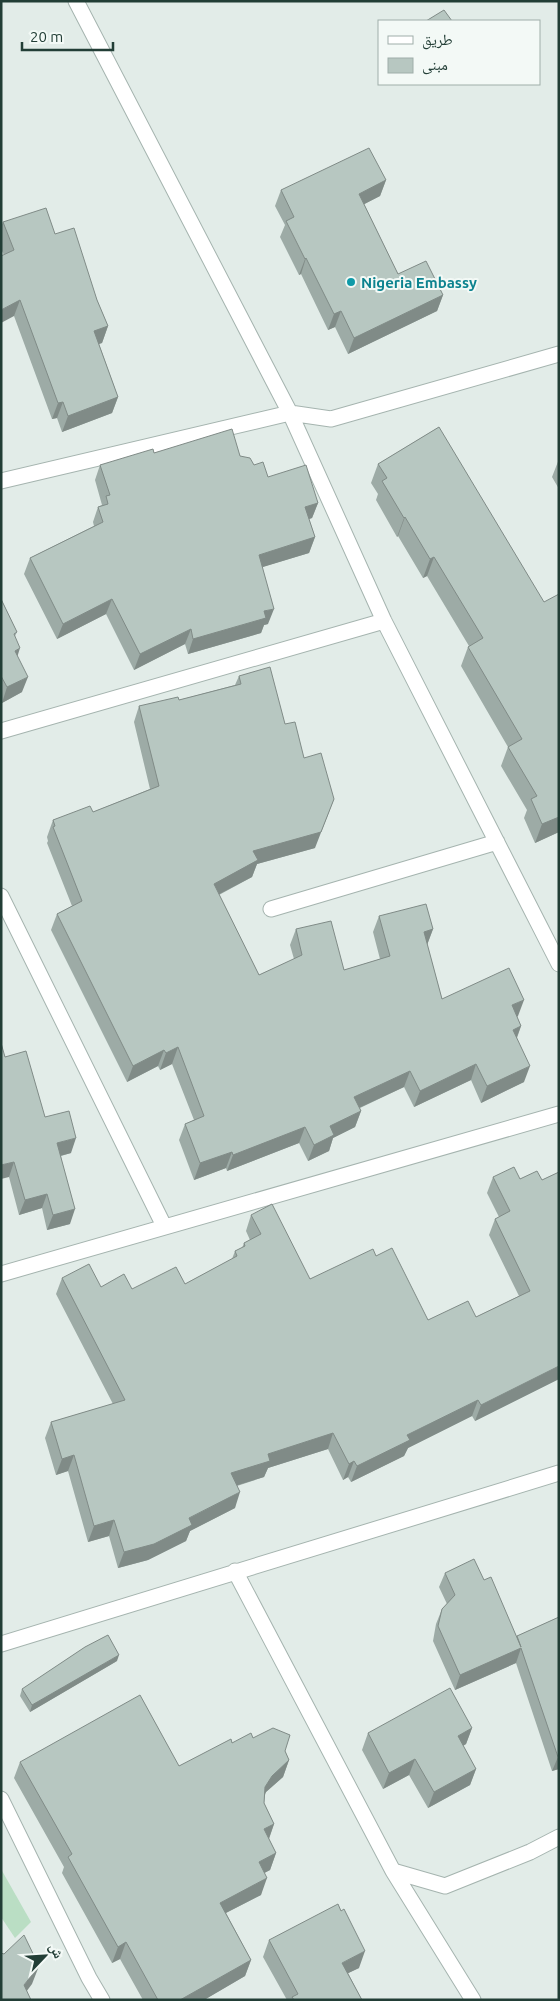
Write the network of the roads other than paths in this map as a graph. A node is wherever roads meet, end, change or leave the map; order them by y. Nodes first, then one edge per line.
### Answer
1 (76, 1) edge
2 (559, 354) edge
3 (290, 413) junction
4 (1, 481) edge
5 (384, 621) junction
6 (1, 731) edge
7 (497, 842) junction
8 (1, 896) edge
9 (272, 909) dead end
10 (559, 964) edge
11 (559, 1114) edge
12 (164, 1226) junction
13 (1, 1274) edge
14 (559, 1472) edge
15 (235, 1571) junction
16 (1, 1644) edge
17 (1, 1799) edge
18 (559, 1837) edge
19 (393, 1871) junction
20 (102, 2000) edge
21 (473, 2000) edge

1 - 3 street
2 - 3 street
3 - 4 street
3 - 5 street
5 - 6 street
5 - 7 street
7 - 9 street
7 - 10 street
8 - 12 street
11 - 12 street
12 - 13 street
14 - 15 street
15 - 16 street
15 - 19 street
17 - 20 street
18 - 19 street
19 - 21 street

